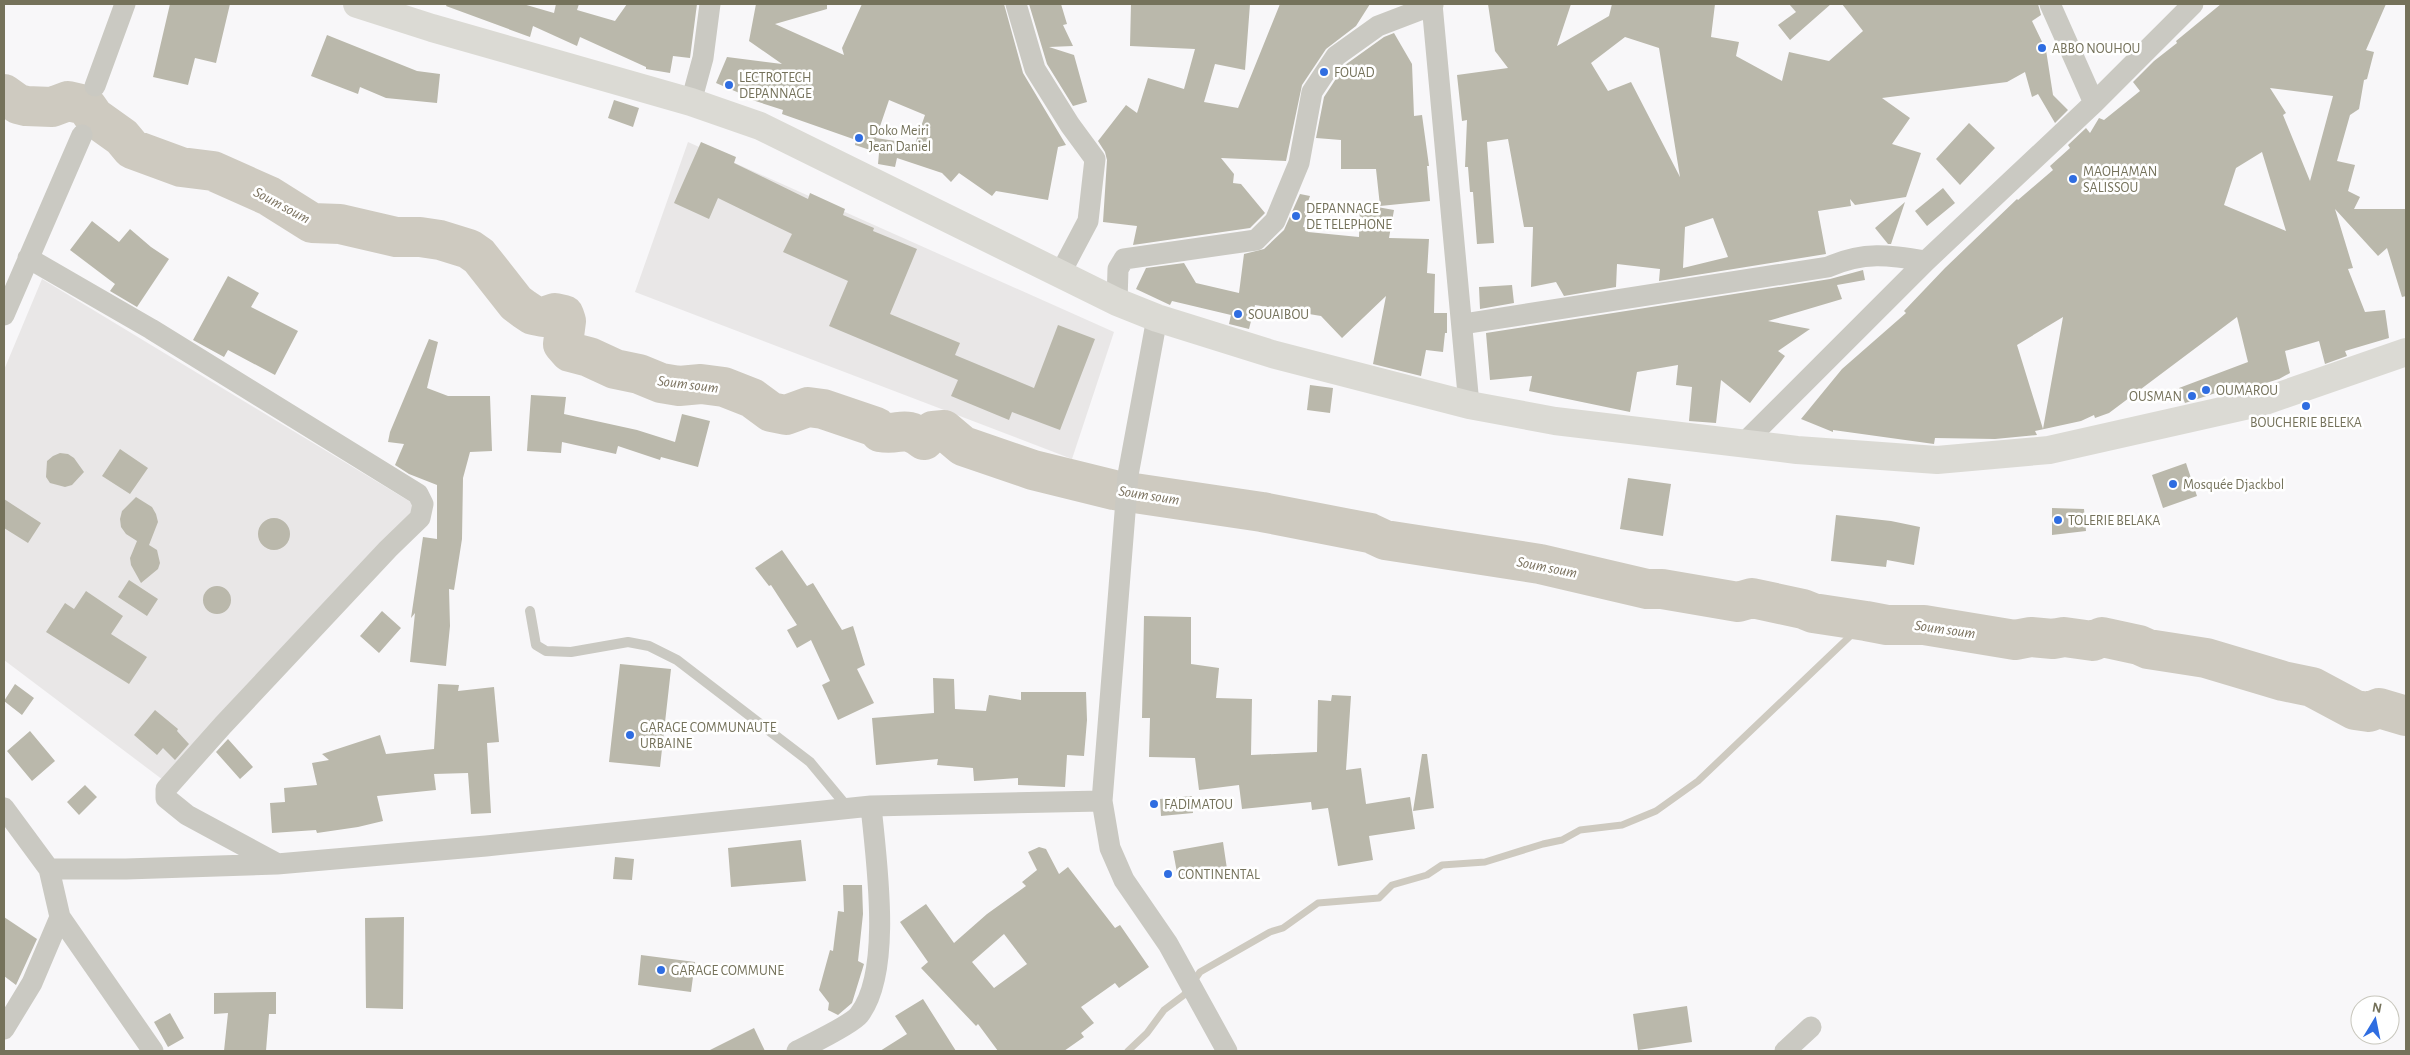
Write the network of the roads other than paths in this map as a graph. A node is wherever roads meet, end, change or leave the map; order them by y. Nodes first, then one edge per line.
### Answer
1 (125, 4) edge
2 (357, 4) edge
3 (710, 4) edge
4 (1016, 4) edge
5 (1432, 4) edge
6 (2050, 4) edge
7 (2193, 4) edge
8 (95, 86) dead end
9 (691, 102) junction
10 (2094, 104) junction
11 (82, 135) dead end
12 (28, 258) junction
13 (1926, 261) junction
14 (1060, 274) junction
15 (1117, 302) junction
16 (4, 314) edge
17 (1157, 318) junction
18 (1463, 324) junction
19 (2406, 352) edge
20 (1469, 405) junction
21 (1744, 443) junction
22 (530, 611) dead end
23 (1102, 801) junction
24 (871, 806) junction
25 (4, 808) edge
26 (849, 809) junction
27 (277, 864) junction
28 (49, 869) junction
29 (60, 917) junction
30 (1811, 1027) dead end
31 (4, 1029) edge
32 (152, 1051) edge
33 (797, 1051) edge
34 (1227, 1051) edge
35 (1785, 1051) edge

1 - 8 street
2 - 9 main road
3 - 9 street
4 - 14 street
5 - 15 street
5 - 18 street
6 - 10 street
7 - 10 street
9 - 14 main road
10 - 13 street
11 - 12 street
12 - 16 street
12 - 27 street
13 - 18 street
13 - 21 street
14 - 15 main road
15 - 17 main road
17 - 20 main road
17 - 23 street
18 - 20 street
19 - 21 main road
20 - 21 main road
22 - 26 lane
23 - 24 street
23 - 34 street
24 - 26 street
24 - 33 street
25 - 28 street
26 - 27 street
27 - 28 street
28 - 29 street
29 - 31 street
29 - 32 street
30 - 35 street

